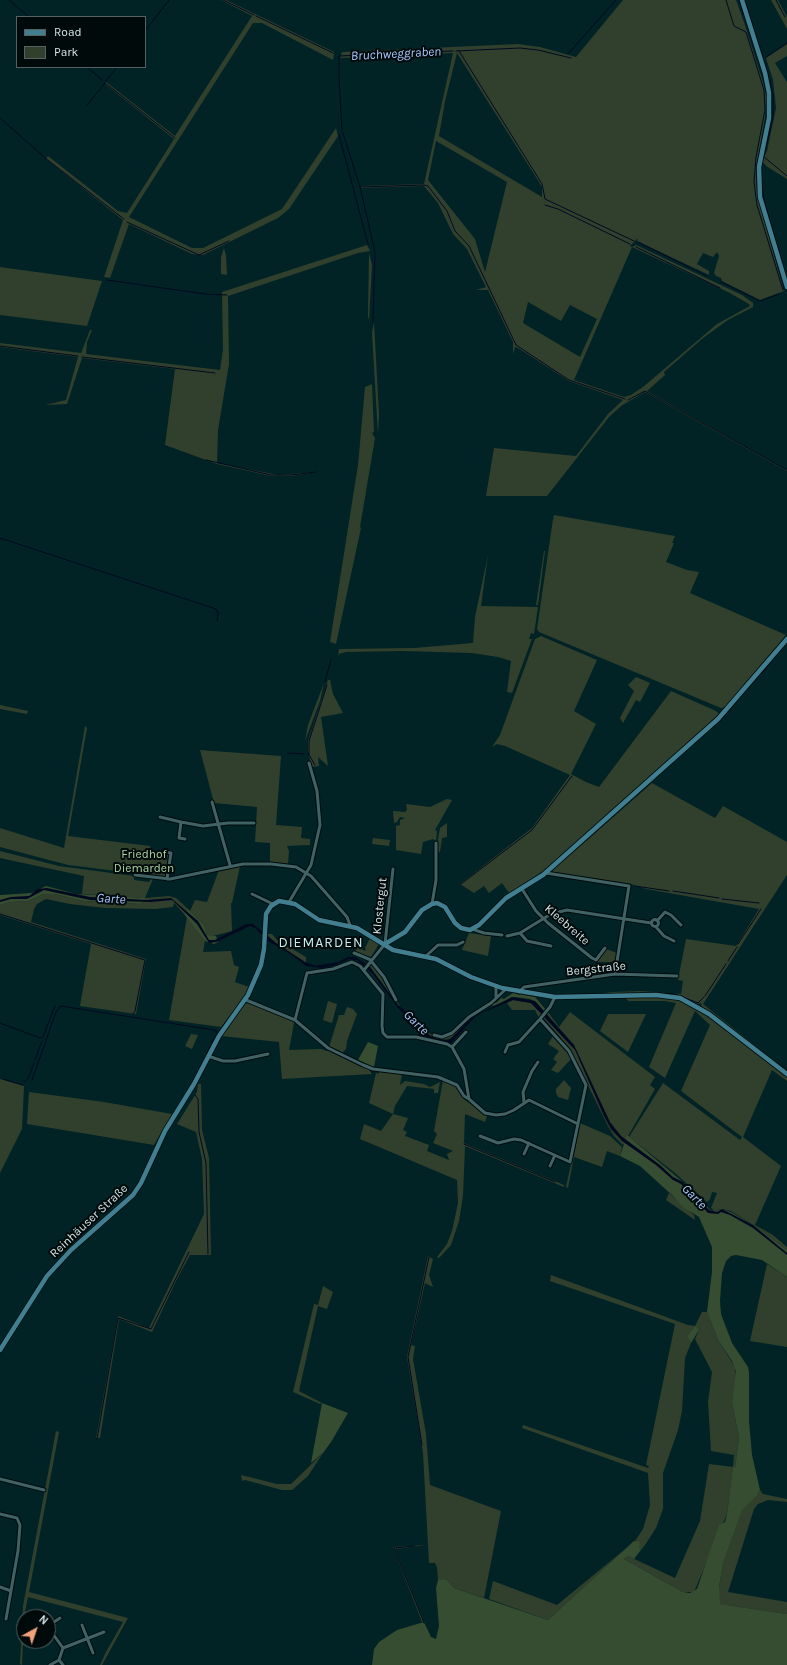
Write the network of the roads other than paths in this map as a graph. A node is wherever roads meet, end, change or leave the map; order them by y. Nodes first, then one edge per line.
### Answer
1 (742, 0) edge
2 (787, 287) edge
3 (787, 639) edge
4 (309, 763) dead end
5 (212, 802) dead end
6 (160, 817) dead end
7 (181, 822) junction
8 (254, 823) dead end
9 (218, 824) junction
10 (185, 839) dead end
11 (436, 844) dead end
12 (166, 852) dead end
13 (230, 865) junction
14 (393, 869) dead end
15 (307, 872) junction
16 (546, 873) junction
17 (135, 875) dead end
18 (167, 879) junction
19 (522, 889) junction
20 (252, 894) dead end
21 (289, 902) junction
22 (273, 904) junction
23 (432, 904) junction
24 (624, 918) junction
25 (544, 919) junction
26 (657, 921) junction
27 (651, 923) junction
28 (681, 924) dead end
29 (350, 925) junction
30 (656, 926) junction
31 (472, 929) junction
32 (520, 933) junction
33 (502, 935) dead end
34 (508, 936) dead end
35 (462, 942) dead end
36 (674, 942) dead end
37 (385, 944) junction
38 (551, 946) dead end
39 (605, 948) dead end
40 (354, 953) dead end
41 (426, 956) junction
42 (370, 962) junction
43 (364, 969) junction
44 (615, 974) junction
45 (677, 976) dead end
46 (496, 986) junction
47 (506, 989) junction
48 (519, 992) junction
49 (555, 997) junction
50 (496, 998) junction
51 (246, 1000) junction
52 (396, 1000) dead end
53 (540, 1018) junction
54 (295, 1020) junction
55 (466, 1032) dead end
56 (434, 1035) dead end
57 (452, 1047) junction
58 (506, 1052) dead end
59 (268, 1054) dead end
60 (208, 1056) junction
61 (538, 1062) dead end
62 (787, 1074) edge
63 (469, 1099) junction
64 (524, 1102) junction
65 (578, 1124) junction
66 (480, 1136) dead end
67 (529, 1143) junction
68 (524, 1154) dead end
69 (555, 1155) junction
70 (550, 1166) dead end
71 (0, 1350) edge
72 (0, 1479) edge
73 (44, 1490) dead end
74 (0, 1514) edge
75 (0, 1587) edge
76 (11, 1591) junction
77 (60, 1618) dead end
78 (6, 1619) dead end
79 (56, 1621) edge
80 (82, 1625) dead end
81 (104, 1632) dead end
82 (56, 1638) edge
83 (88, 1639) junction
84 (63, 1648) junction
85 (93, 1653) dead end
86 (58, 1660) junction
87 (50, 1665) edge
88 (63, 1665) edge

1 - 2 street
3 - 16 street
4 - 15 street
5 - 9 street
6 - 7 street
7 - 9 street
7 - 10 street
8 - 9 street
9 - 13 street
11 - 23 street
12 - 18 street
13 - 15 street
13 - 18 street
14 - 37 street, Klostergut
15 - 21 street
15 - 29 street
16 - 19 street
16 - 24 street
17 - 18 street
19 - 25 street, Kleebreite
19 - 31 street
20 - 22 street
21 - 22 street
21 - 29 street
22 - 51 street, Reinhäuser Straße
23 - 31 street
23 - 37 street
24 - 25 street
24 - 27 street
24 - 44 street
25 - 32 street
25 - 39 street, Kleebreite
26 - 27 street
26 - 28 street
26 - 30 street
27 - 30 street
29 - 37 street
30 - 36 street
31 - 33 street
32 - 34 street
32 - 38 street
35 - 41 street
37 - 41 street
37 - 42 street
40 - 42 street
41 - 46 street
42 - 43 street
42 - 52 street
43 - 54 street
43 - 57 street
44 - 45 street, Bergstraße
44 - 48 street, Bergstraße
46 - 47 street
46 - 50 street
47 - 48 street
47 - 50 street
48 - 49 street
49 - 53 street
49 - 62 street
50 - 56 street
51 - 54 street
51 - 60 street, Reinhäuser Straße
53 - 58 street
53 - 65 street
54 - 63 street
55 - 57 street
57 - 63 street
59 - 60 street
60 - 71 street, Reinhäuser Straße
61 - 64 street
63 - 64 street
64 - 65 street
65 - 69 street
66 - 67 street
67 - 68 street
67 - 69 street
69 - 70 street
72 - 73 street
74 - 76 street
75 - 76 street
76 - 78 street
77 - 79 street
80 - 83 street
81 - 83 street
82 - 84 street
83 - 84 street
83 - 85 street
84 - 86 street
86 - 87 street
86 - 88 street

